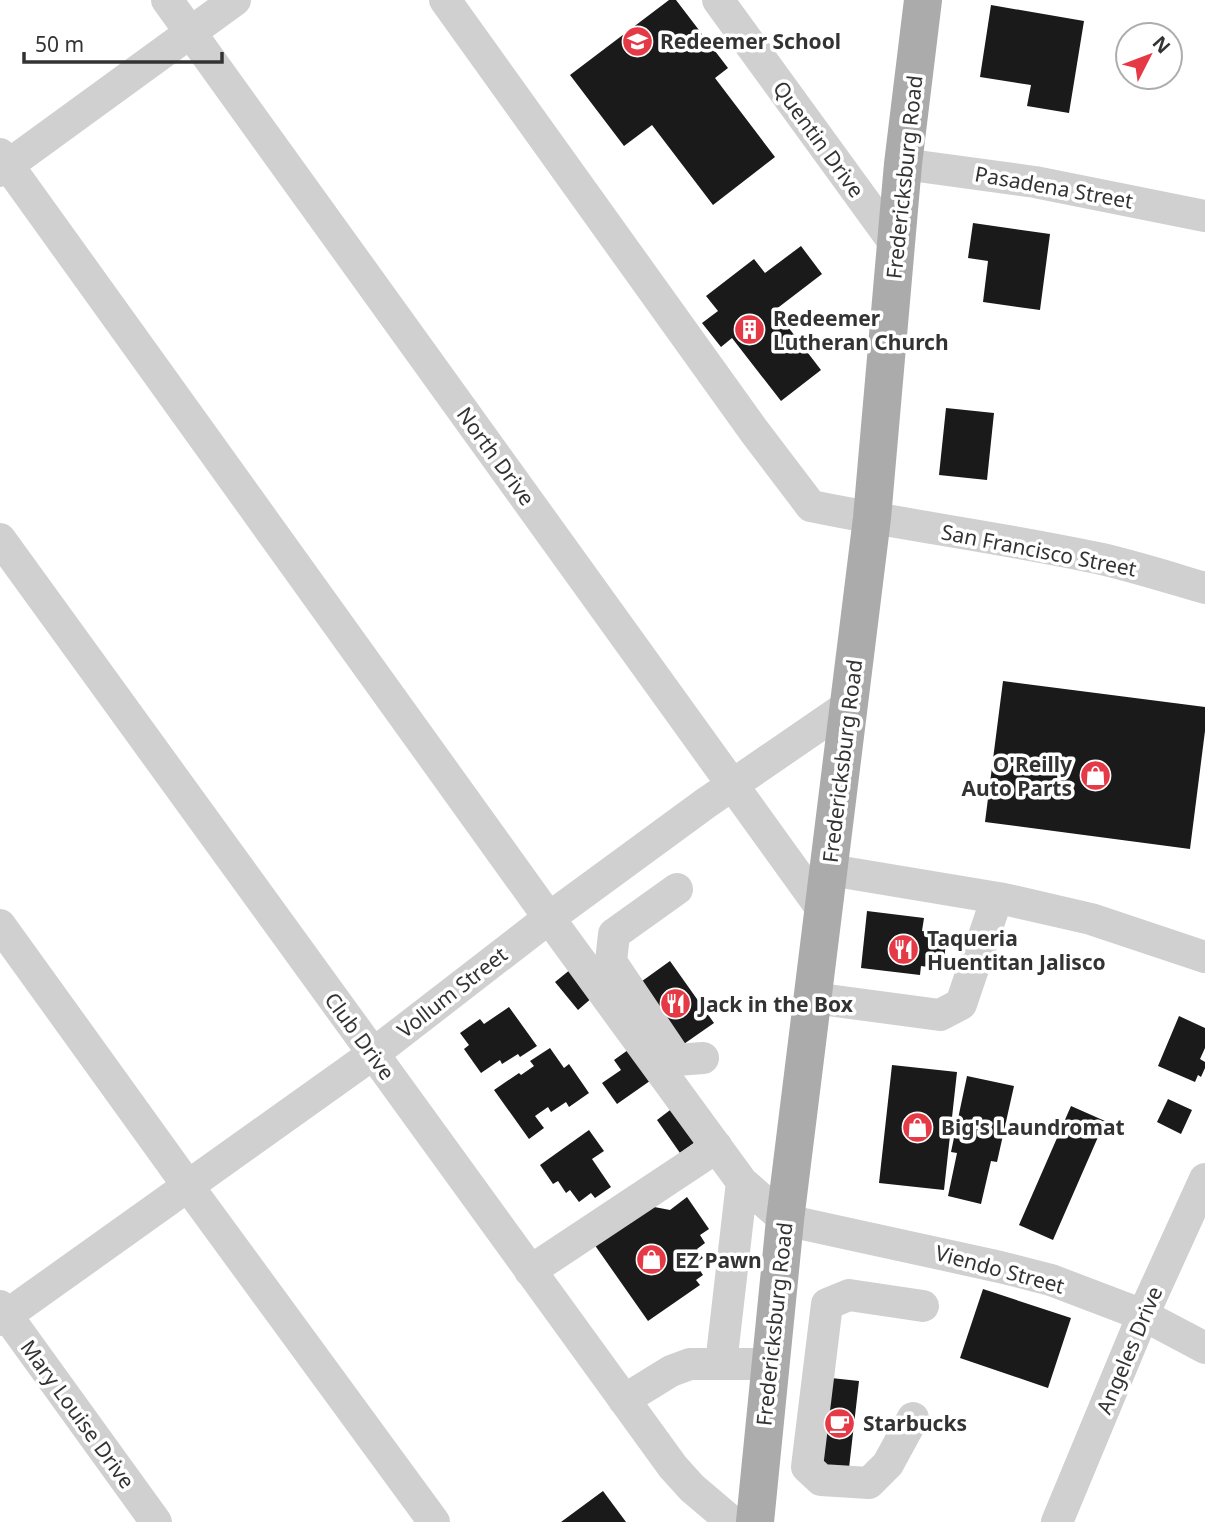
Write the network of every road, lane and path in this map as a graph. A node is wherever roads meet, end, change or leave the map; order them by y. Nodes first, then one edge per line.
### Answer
1 (167, 0) edge
2 (235, 0) edge
3 (445, 0) edge
4 (718, 0) edge
5 (922, 0) edge
6 (191, 32) junction
7 (3, 163) edge
8 (903, 164) junction
9 (1205, 216) edge
10 (896, 245) junction
11 (872, 518) junction
12 (0, 539) edge
13 (1205, 588) edge
14 (846, 707) junction
15 (732, 784) junction
16 (830, 870) junction
17 (677, 889) dead end
18 (997, 898) junction
19 (824, 912) junction
20 (549, 918) junction
21 (0, 925) edge
22 (1205, 957) edge
23 (813, 998) junction
24 (373, 1054) junction
25 (703, 1058) dead end
26 (717, 1147) junction
27 (1205, 1180) edge
28 (742, 1182) junction
29 (188, 1186) junction
30 (785, 1220) junction
31 (530, 1270) junction
32 (923, 1306) dead end
33 (2, 1313) edge
34 (1143, 1315) junction
35 (1205, 1348) edge
36 (721, 1364) junction
37 (770, 1364) junction
38 (624, 1400) junction
39 (913, 1418) dead end
40 (156, 1522) edge
41 (434, 1522) edge
42 (732, 1522) edge
43 (755, 1522) edge
44 (1057, 1522) edge

1 - 6 street, North Drive
2 - 6 street
3 - 11 street, San Francisco Street
4 - 10 street, Quentin Drive
5 - 8 main road, Fredericksburg Road
6 - 7 street
6 - 15 street, North Drive
7 - 20 street
8 - 9 street, Pasadena Street
8 - 10 main road, Fredericksburg Road
10 - 11 main road, Fredericksburg Road
11 - 13 street, San Francisco Street
11 - 14 main road, Fredericksburg Road
12 - 24 street, Club Drive
14 - 15 street, Vollum Street
14 - 16 main road, Fredericksburg Road
15 - 19 street, North Drive
15 - 20 street, Vollum Street
16 - 18 street
16 - 19 main road, Fredericksburg Road
17 - 25 street
18 - 22 street
18 - 23 street
19 - 23 main road, Fredericksburg Road
20 - 24 street, Vollum Street
20 - 26 street
21 - 29 street
23 - 30 main road, Fredericksburg Road
24 - 29 street, Vollum Street
24 - 31 street, Club Drive
26 - 28 street
26 - 31 street
27 - 34 street, Angeles Drive
28 - 30 street
28 - 36 street
29 - 33 street, Vollum Street
29 - 41 street
30 - 34 street, Viendo Street
30 - 37 main road, Fredericksburg Road
31 - 38 street, Club Drive
32 - 39 street
33 - 40 street, Mary Louise Drive
34 - 35 street, Viendo Street
34 - 44 street, Angeles Drive
36 - 37 street
36 - 38 street
37 - 43 main road, Fredericksburg Road
38 - 42 street, Club Drive

